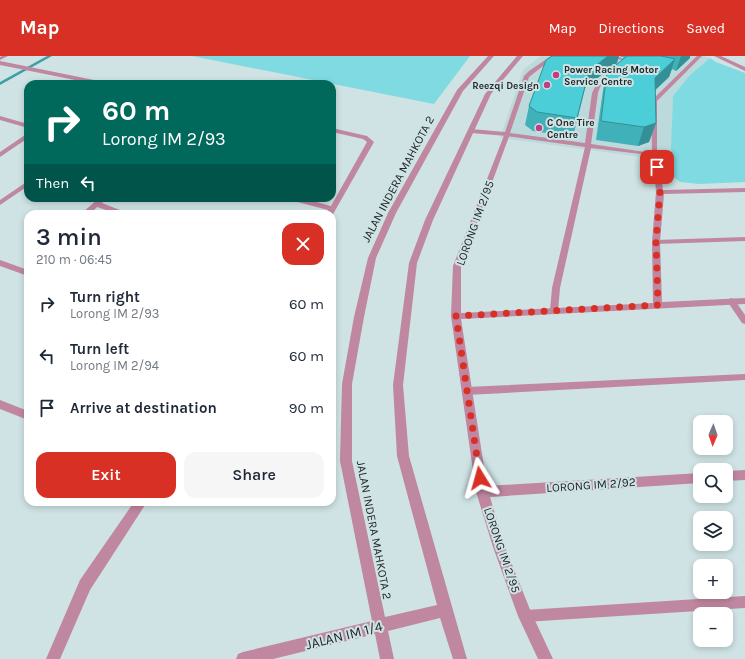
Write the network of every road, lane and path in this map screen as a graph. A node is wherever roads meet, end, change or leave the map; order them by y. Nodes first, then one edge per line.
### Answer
1 (6, 56) edge
2 (490, 56) edge
3 (520, 56) edge
4 (554, 56) edge
5 (609, 56) edge
6 (700, 56) edge
7 (717, 56) edge
8 (0, 58) edge
9 (627, 61) junction
10 (0, 64) edge
11 (643, 64) edge
12 (745, 69) edge
13 (674, 72) edge
14 (681, 74) junction
15 (84, 80) edge
16 (0, 118) edge
17 (24, 125) edge
18 (336, 131) edge
19 (471, 132) junction
20 (507, 134) junction
21 (24, 138) edge
22 (588, 146) junction
23 (0, 155) edge
24 (655, 155) junction
25 (24, 186) edge
26 (745, 190) edge
27 (660, 192) junction
28 (98, 202) edge
29 (304, 202) edge
30 (0, 203) edge
31 (96, 204) junction
32 (89, 210) edge
33 (114, 210) edge
34 (326, 210) edge
35 (332, 210) edge
36 (745, 239) edge
37 (656, 242) junction
38 (0, 263) edge
39 (24, 269) edge
40 (745, 300) edge
41 (731, 301) junction
42 (658, 305) junction
43 (554, 311) junction
44 (456, 316) junction
45 (745, 321) edge
46 (745, 377) edge
47 (467, 391) junction
48 (0, 404) edge
49 (24, 414) edge
50 (745, 475) edge
51 (733, 476) edge
52 (693, 478) edge
53 (482, 492) junction
54 (138, 506) edge
55 (745, 602) edge
56 (445, 610) junction
57 (525, 616) junction
58 (379, 626) junction
59 (53, 659) edge
60 (243, 659) edge
61 (387, 659) edge
62 (460, 659) edge
63 (546, 659) edge

1 - 8 lane
2 - 58 street, JALAN INDERA MAHKOTA 2
3 - 19 street
4 - 20 lane, LORONG IM 2/95
5 - 9 lane
6 - 14 lane
7 - 12 street
9 - 11 lane
9 - 22 lane
10 - 15 street
13 - 14 lane
14 - 24 lane
16 - 17 street
18 - 35 street
19 - 20 lane
19 - 56 street
20 - 22 lane
20 - 44 street, LORONG IM 2/95
21 - 23 street
22 - 24 lane
22 - 43 lane
24 - 27 street
25 - 30 lane
26 - 27 street
27 - 37 street
28 - 31 street
29 - 34 street
31 - 32 street
31 - 33 street
36 - 37 lane
37 - 42 street
38 - 39 street
40 - 41 street
41 - 42 street
41 - 45 lane
42 - 43 street
43 - 44 street
44 - 47 street, LORONG IM 2/95
46 - 47 lane
47 - 53 street, LORONG IM 2/95
48 - 49 street
50 - 51 street
52 - 53 street, LORONG IM 2/92
53 - 57 street, LORONG IM 2/95
54 - 59 street
55 - 57 lane
56 - 58 street, JALAN IM 1/4
56 - 62 street
57 - 63 street, LORONG IM 2/95
58 - 60 street, JALAN IM 1/4
58 - 61 street, JALAN INDERA MAHKOTA 2

